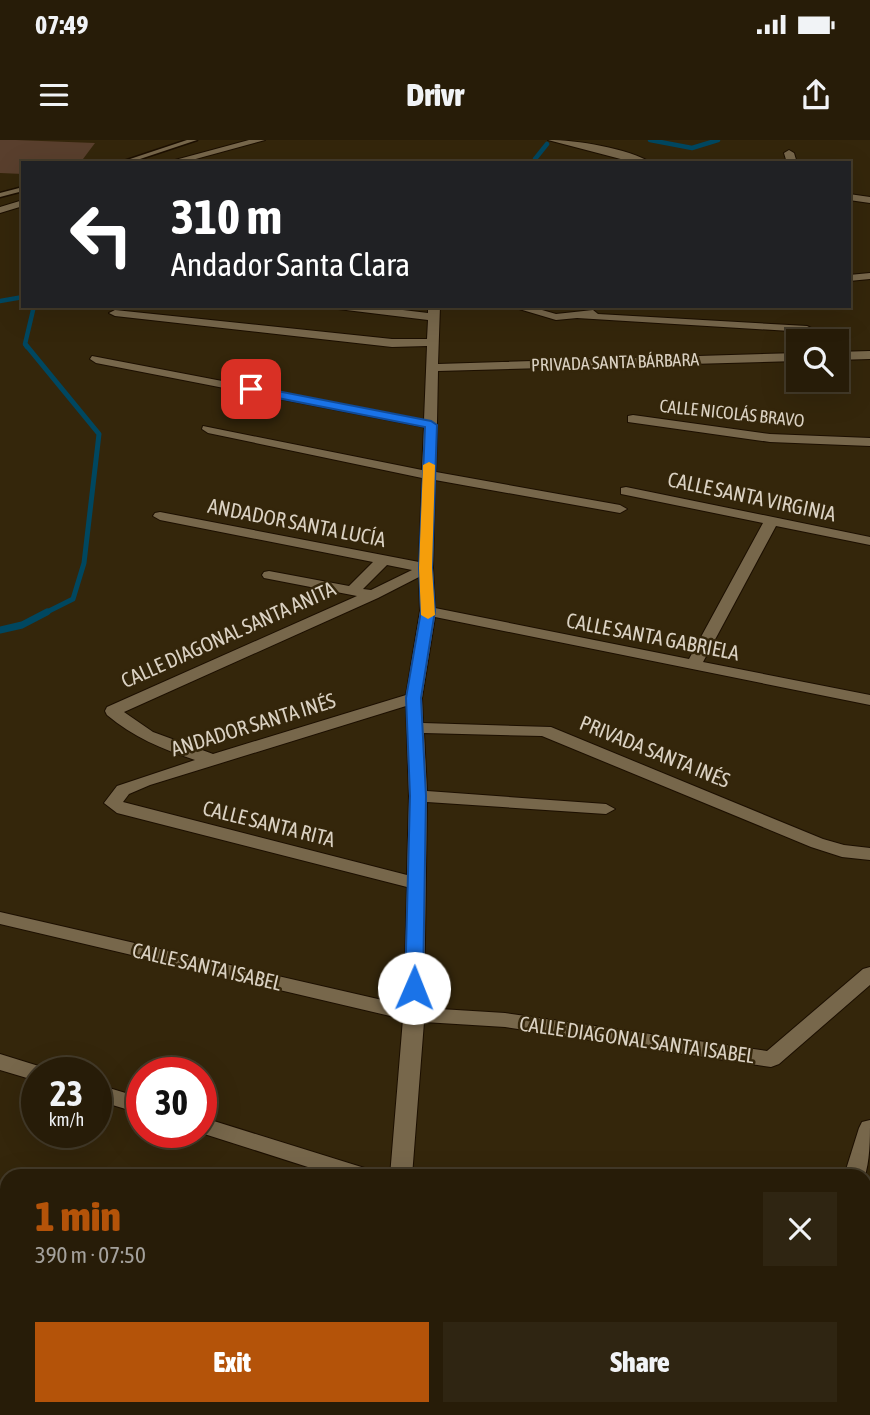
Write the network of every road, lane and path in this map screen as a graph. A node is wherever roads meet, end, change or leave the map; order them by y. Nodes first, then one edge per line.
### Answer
1 (194, 140) edge
2 (260, 140) edge
3 (553, 140) edge
4 (142, 157) junction
5 (128, 161) edge
6 (154, 161) edge
7 (177, 161) edge
8 (640, 161) edge
9 (21, 190) edge
10 (0, 195) edge
11 (851, 197) edge
12 (870, 200) edge
13 (21, 204) edge
14 (0, 210) edge
15 (870, 276) edge
16 (851, 278) edge
17 (370, 308) edge
18 (523, 308) edge
19 (603, 309) edge
20 (434, 312) edge
21 (115, 313) dead end
22 (581, 316) junction
23 (807, 329) dead end
24 (434, 342) junction
25 (870, 355) edge
26 (849, 356) edge
27 (786, 357) edge
28 (96, 359) dead end
29 (431, 368) junction
30 (633, 419) dead end
31 (431, 425) junction
32 (208, 429) dead end
33 (870, 442) edge
34 (429, 475) junction
35 (626, 491) dead end
36 (620, 509) dead end
37 (160, 516) dead end
38 (771, 522) junction
39 (870, 541) edge
40 (383, 560) junction
41 (426, 568) junction
42 (269, 575) dead end
43 (351, 592) junction
44 (373, 594) junction
45 (428, 611) junction
46 (693, 666) junction
47 (414, 698) junction
48 (870, 700) edge
49 (414, 728) junction
50 (214, 760) junction
51 (418, 796) junction
52 (113, 803) joint
53 (606, 809) dead end
54 (870, 854) edge
55 (416, 883) junction
56 (0, 918) edge
57 (870, 974) edge
58 (414, 1013) junction
59 (0, 1062) edge
60 (21, 1068) edge
61 (870, 1128) edge
62 (217, 1130) edge
63 (341, 1169) edge
64 (402, 1169) edge
65 (857, 1169) edge

1 - 4 lane
2 - 7 street
3 - 8 street
4 - 5 lane
4 - 6 lane
9 - 10 lane
11 - 12 street
13 - 14 street
15 - 16 street
17 - 20 street
18 - 22 street
19 - 22 street
20 - 24 street
21 - 24 street
22 - 23 street, PRIVADA SANTA BÁRBARA
24 - 29 street
25 - 26 street
27 - 29 street, PRIVADA SANTA BÁRBARA
28 - 31 street
29 - 31 street
30 - 33 street, CALLE NICOLÁS BRAVO
31 - 34 street
32 - 34 street
34 - 36 street
34 - 41 street
35 - 38 street, CALLE SANTA VIRGINIA
37 - 40 street, ANDADOR SANTA LUCÍA
38 - 39 street, CALLE SANTA VIRGINIA
38 - 46 street
40 - 41 street, ANDADOR SANTA LUCÍA
40 - 43 street
41 - 44 street, CALLE DIAGONAL SANTA ANITA
41 - 45 street
42 - 43 street
43 - 44 street
44 - 50 street, CALLE DIAGONAL SANTA ANITA
45 - 46 street, CALLE SANTA GABRIELA
45 - 47 street
46 - 48 street, CALLE SANTA GABRIELA
47 - 49 street
47 - 50 street, ANDADOR SANTA INÉS
49 - 51 street
49 - 54 street, PRIVADA SANTA INÉS
50 - 52 street, ANDADOR SANTA INÉS
51 - 53 street
51 - 55 street
52 - 55 street, CALLE SANTA RITA
55 - 58 street
56 - 58 street, CALLE SANTA ISABEL
57 - 58 street, CALLE DIAGONAL SANTA ISABEL
58 - 64 street
59 - 60 street
61 - 65 street
62 - 63 street

